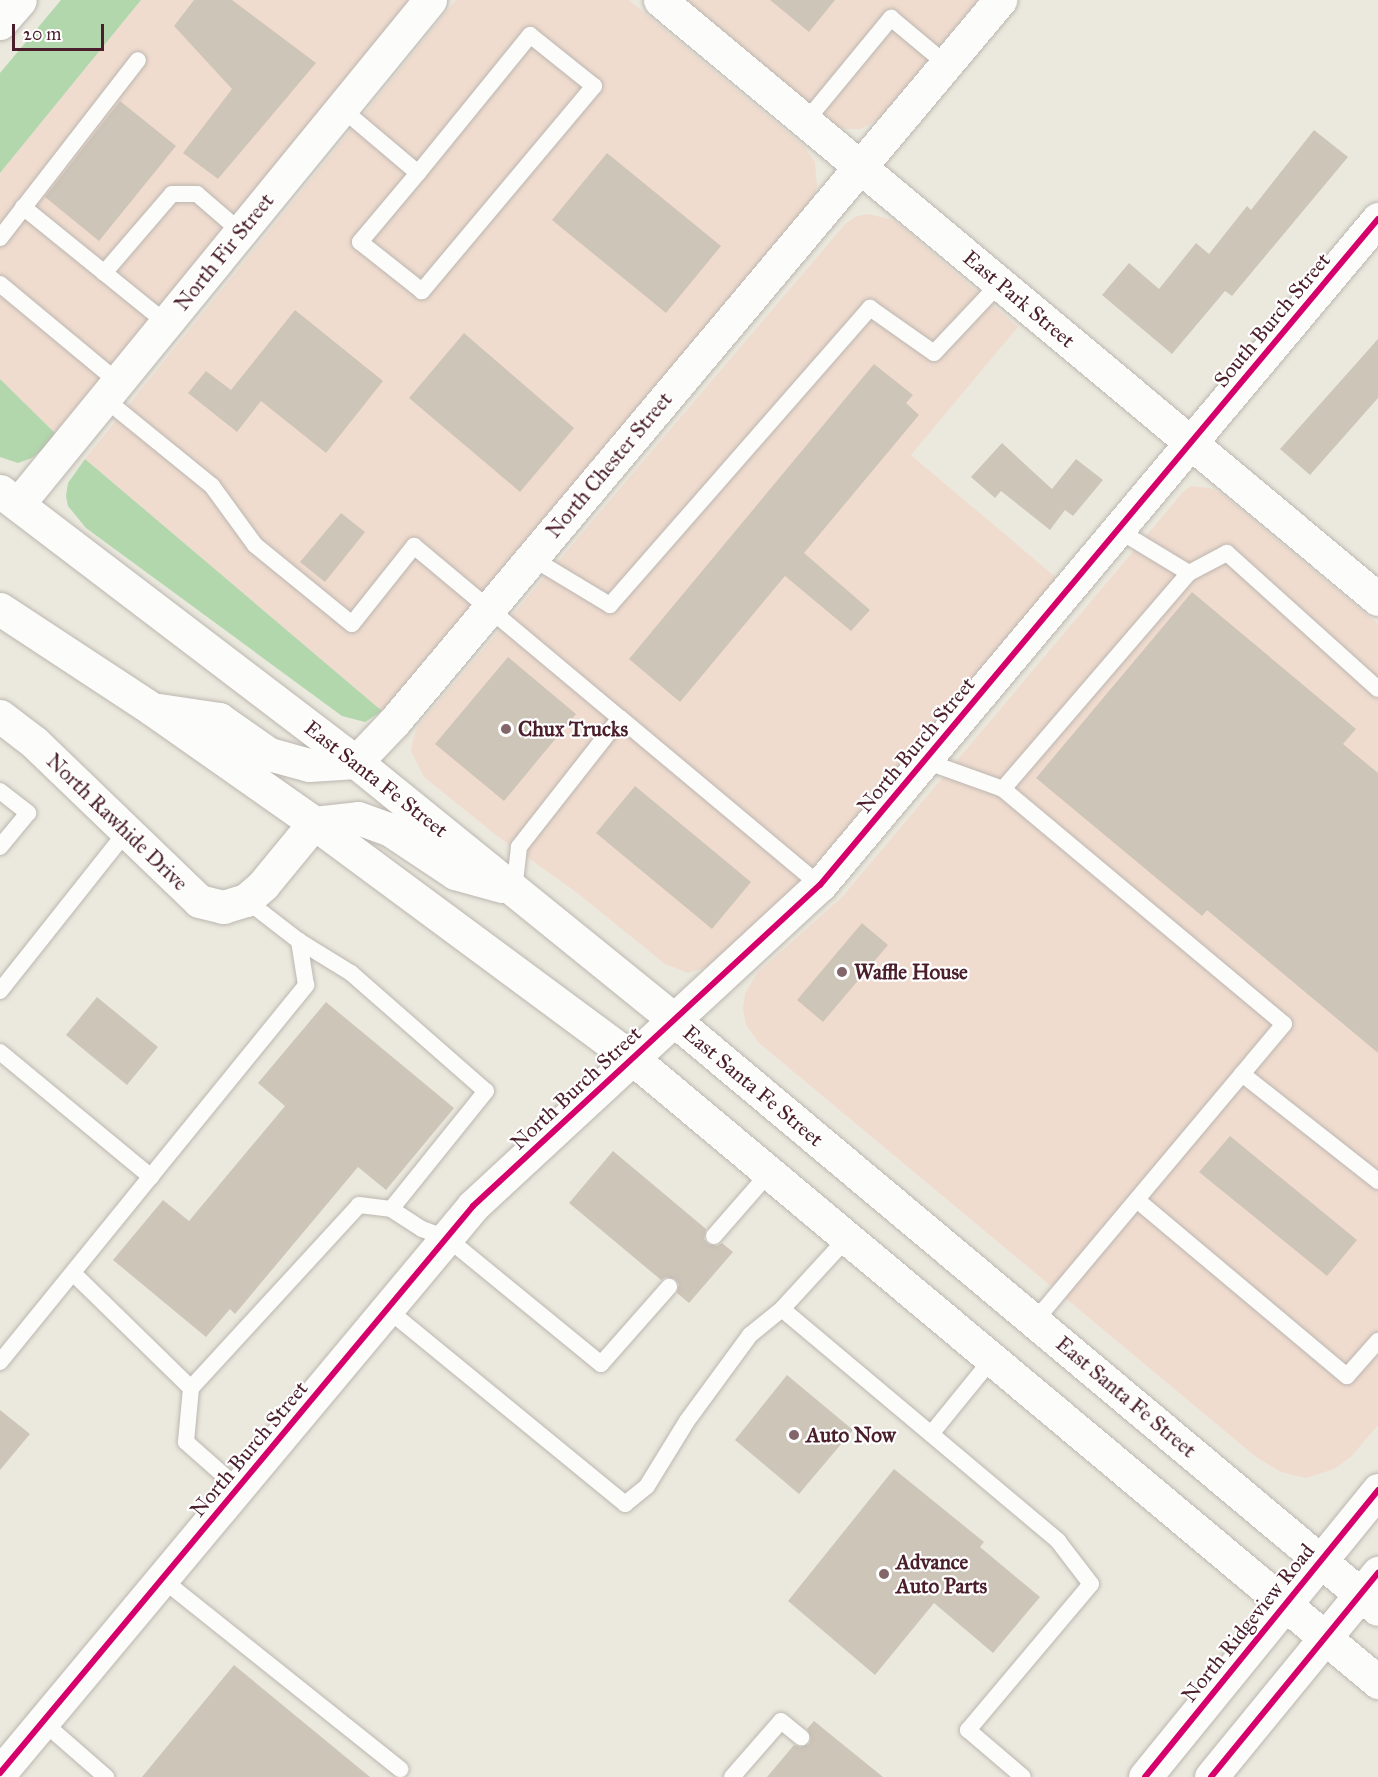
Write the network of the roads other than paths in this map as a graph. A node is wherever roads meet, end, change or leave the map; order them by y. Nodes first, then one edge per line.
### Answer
1 (20, 0) edge
2 (430, 0) edge
3 (660, 0) edge
4 (1000, 0) edge
5 (0, 23) edge
6 (138, 60) dead end
7 (946, 64) junction
8 (341, 108) junction
9 (806, 122) junction
10 (860, 166) junction
11 (418, 173) junction
12 (23, 207) junction
13 (1378, 219) edge
14 (241, 232) junction
15 (0, 238) edge
16 (104, 273) junction
17 (1000, 283) junction
18 (0, 284) edge
19 (166, 323) junction
20 (111, 390) junction
21 (1191, 443) junction
22 (9, 498) edge
23 (1118, 530) junction
24 (532, 558) junction
25 (1189, 573) junction
26 (1378, 599) edge
27 (490, 608) junction
28 (0, 609) edge
29 (1378, 689) edge
30 (152, 709) junction
31 (0, 716) edge
32 (620, 718) junction
33 (925, 761) junction
34 (356, 762) junction
35 (1003, 789) junction
36 (0, 791) edge
37 (314, 823) junction
38 (126, 832) junction
39 (0, 847) edge
40 (820, 885) junction
41 (514, 890) junction
42 (246, 900) junction
43 (299, 941) junction
44 (0, 991) edge
45 (674, 1019) junction
46 (0, 1052) edge
47 (632, 1058) junction
48 (1242, 1074) junction
49 (770, 1173) junction
50 (151, 1177) junction
51 (1378, 1181) edge
52 (1137, 1200) junction
53 (392, 1209) junction
54 (714, 1236) dead end
55 (447, 1238) junction
56 (847, 1238) junction
57 (73, 1273) junction
58 (669, 1287) dead end
59 (782, 1309) junction
60 (387, 1310) junction
61 (1034, 1322) junction
62 (1378, 1341) edge
63 (992, 1359) junction
64 (0, 1362) edge
65 (191, 1388) junction
66 (931, 1434) junction
67 (238, 1488) junction
68 (1378, 1490) edge
69 (1320, 1559) junction
70 (162, 1579) junction
71 (1372, 1592) edge
72 (1286, 1604) junction
73 (1325, 1638) junction
74 (1378, 1682) edge
75 (43, 1722) junction
76 (801, 1737) dead end
77 (400, 1769) dead end
78 (0, 1773) edge
79 (106, 1777) edge
80 (732, 1777) edge
81 (1023, 1777) edge
82 (1145, 1777) edge
83 (1211, 1777) edge

1 - 5 main road
2 - 8 main road, North Fir Street
3 - 9 main road, East Park Street
4 - 7 main road, North Chester Street
6 - 12 lane
7 - 9 lane
7 - 10 main road, North Chester Street
8 - 11 lane
8 - 14 main road, North Fir Street
9 - 10 main road, East Park Street
10 - 17 main road, East Park Street
10 - 24 main road, North Chester Street
11 - 11 lane
12 - 15 lane
12 - 16 lane
13 - 21 main road, South Burch Street
14 - 16 lane
14 - 19 main road, North Fir Street
16 - 19 lane
17 - 21 main road, East Park Street
17 - 24 lane
18 - 20 lane
19 - 20 main road, North Fir Street
20 - 22 main road, North Fir Street
20 - 27 lane
21 - 23 main road, North Burch Street
21 - 26 main road, East Park Street
22 - 34 main road, East Santa Fe Street
23 - 25 lane
23 - 33 main road, North Burch Street
24 - 27 main road, North Chester Street
25 - 29 lane
25 - 35 lane
27 - 32 lane
27 - 34 main road, North Chester Street
28 - 30 main road
30 - 34 main road
30 - 37 main road
31 - 38 main road, North Rawhide Drive
32 - 40 lane
32 - 41 lane
33 - 35 lane
33 - 40 main road, North Burch Street
34 - 41 main road, East Santa Fe Street
35 - 48 lane
36 - 39 lane
37 - 41 main road
37 - 42 main road
37 - 47 main road
38 - 42 main road, North Rawhide Drive
38 - 44 lane
40 - 45 main road, North Burch Street
41 - 45 main road, East Santa Fe Street
42 - 43 lane
43 - 50 lane
43 - 53 lane
45 - 47 main road, North Burch Street
45 - 61 main road, East Santa Fe Street
46 - 50 lane
47 - 49 main road
47 - 55 main road, North Burch Street
48 - 51 lane
48 - 52 lane
49 - 54 lane
49 - 56 main road
50 - 57 lane
52 - 61 lane
52 - 62 lane
53 - 55 lane
53 - 65 lane
55 - 58 lane
55 - 60 main road, North Burch Street
56 - 59 lane
56 - 63 main road
57 - 64 lane
57 - 65 lane
59 - 60 lane
59 - 66 lane
60 - 67 main road, North Burch Street
61 - 69 main road, East Santa Fe Street
63 - 66 lane
63 - 72 main road
65 - 67 lane
66 - 81 lane
67 - 70 main road, North Burch Street
68 - 69 main road, North Ridgeview Road
69 - 71 main road, East Santa Fe Street
69 - 72 main road, North Ridgeview Road
70 - 75 main road, North Burch Street
70 - 77 lane
71 - 73 main road
72 - 73 main road
72 - 82 main road, North Ridgeview Road
73 - 74 main road
73 - 83 main road
75 - 78 main road, North Burch Street
75 - 79 lane
76 - 80 lane

